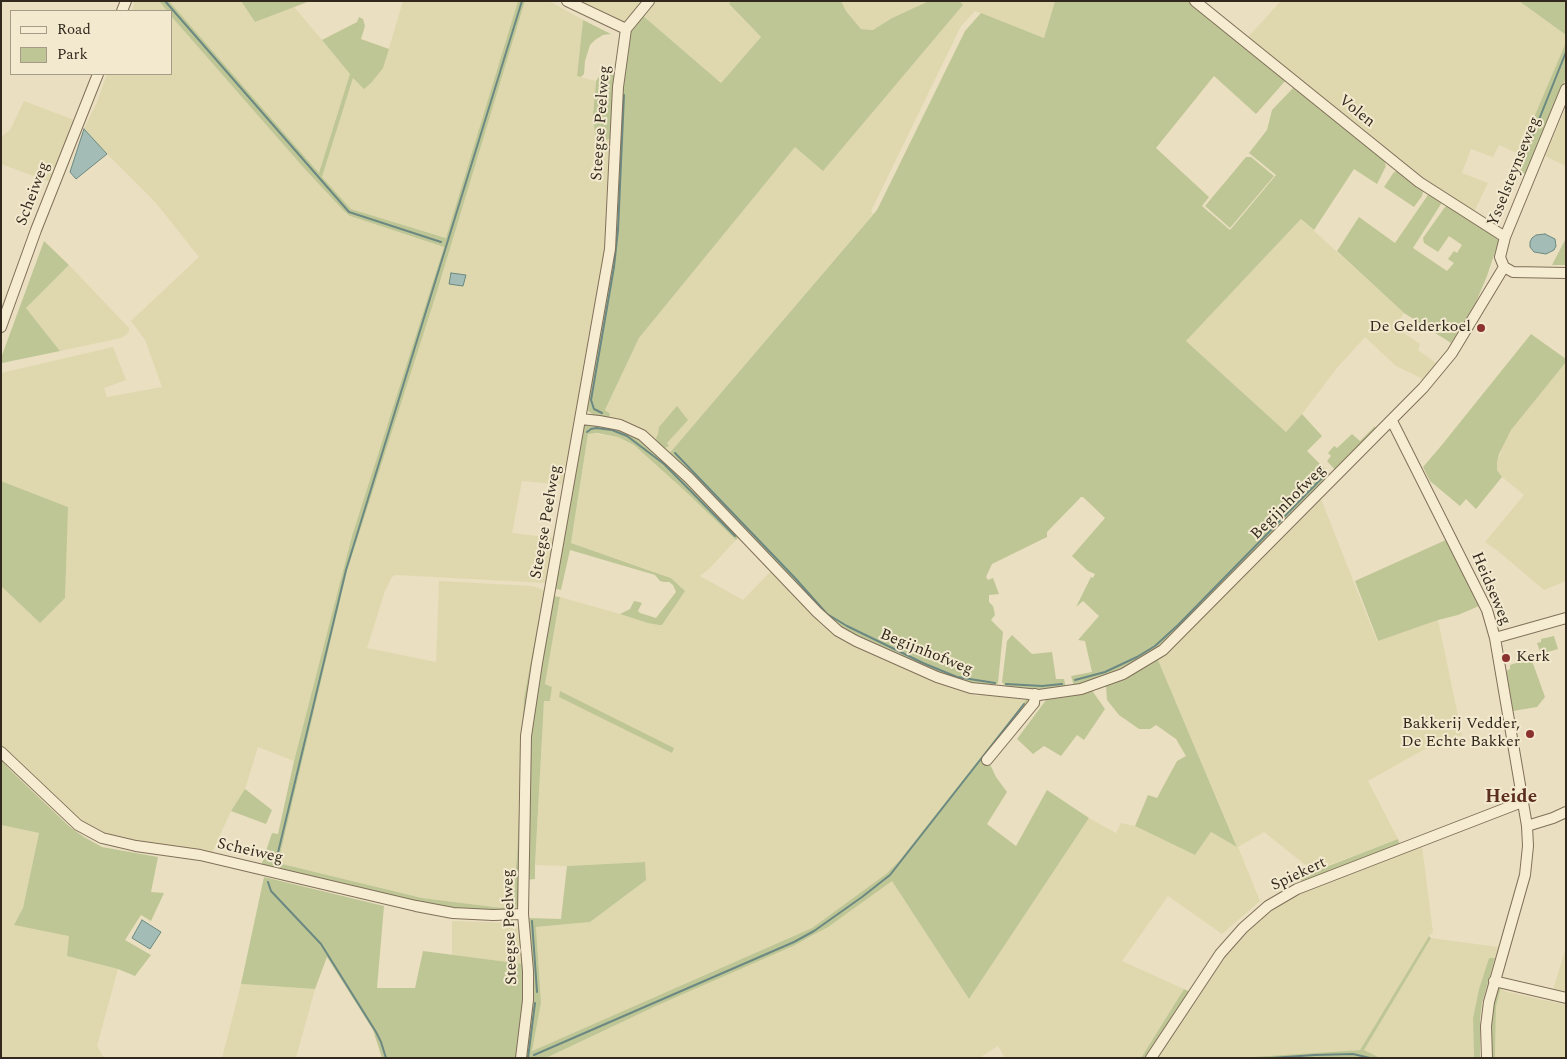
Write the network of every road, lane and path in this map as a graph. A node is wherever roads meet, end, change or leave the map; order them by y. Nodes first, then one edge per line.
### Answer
1 (566, 1) edge
2 (649, 1) edge
3 (1195, 1) edge
4 (626, 29) junction
5 (98, 75) edge
6 (1566, 89) edge
7 (1505, 236) junction
8 (1504, 267) junction
9 (1566, 273) edge
10 (1, 327) edge
11 (581, 419) junction
12 (1392, 421) junction
13 (1566, 618) edge
14 (1495, 638) junction
15 (1035, 694) junction
16 (1, 752) edge
17 (987, 760) dead end
18 (1522, 802) junction
19 (1566, 812) edge
20 (1527, 826) junction
21 (523, 914) junction
22 (1494, 981) junction
23 (1566, 998) edge
24 (521, 1058) edge
25 (1151, 1058) edge
26 (1487, 1058) edge

1 - 4 street
2 - 4 street
3 - 7 street, Volen
4 - 11 street, Steegse Peelweg
5 - 10 street, Scheiweg
6 - 7 street, Ysselsteynseweg
7 - 8 street, Ysselsteynseweg
8 - 9 street
8 - 12 street
11 - 15 street, Begijnhofweg
11 - 21 street, Steegse Peelweg
12 - 14 street, Heidseweg
12 - 15 street, Begijnhofweg
13 - 14 street
14 - 18 street, Heidseweg
15 - 17 street
16 - 21 street, Scheiweg
18 - 20 street, Heidseweg
18 - 25 street, Spiekert
19 - 20 street
20 - 22 street, Heidseweg
21 - 24 street, Steegse Peelweg
22 - 23 street
22 - 26 street, Heidseweg

